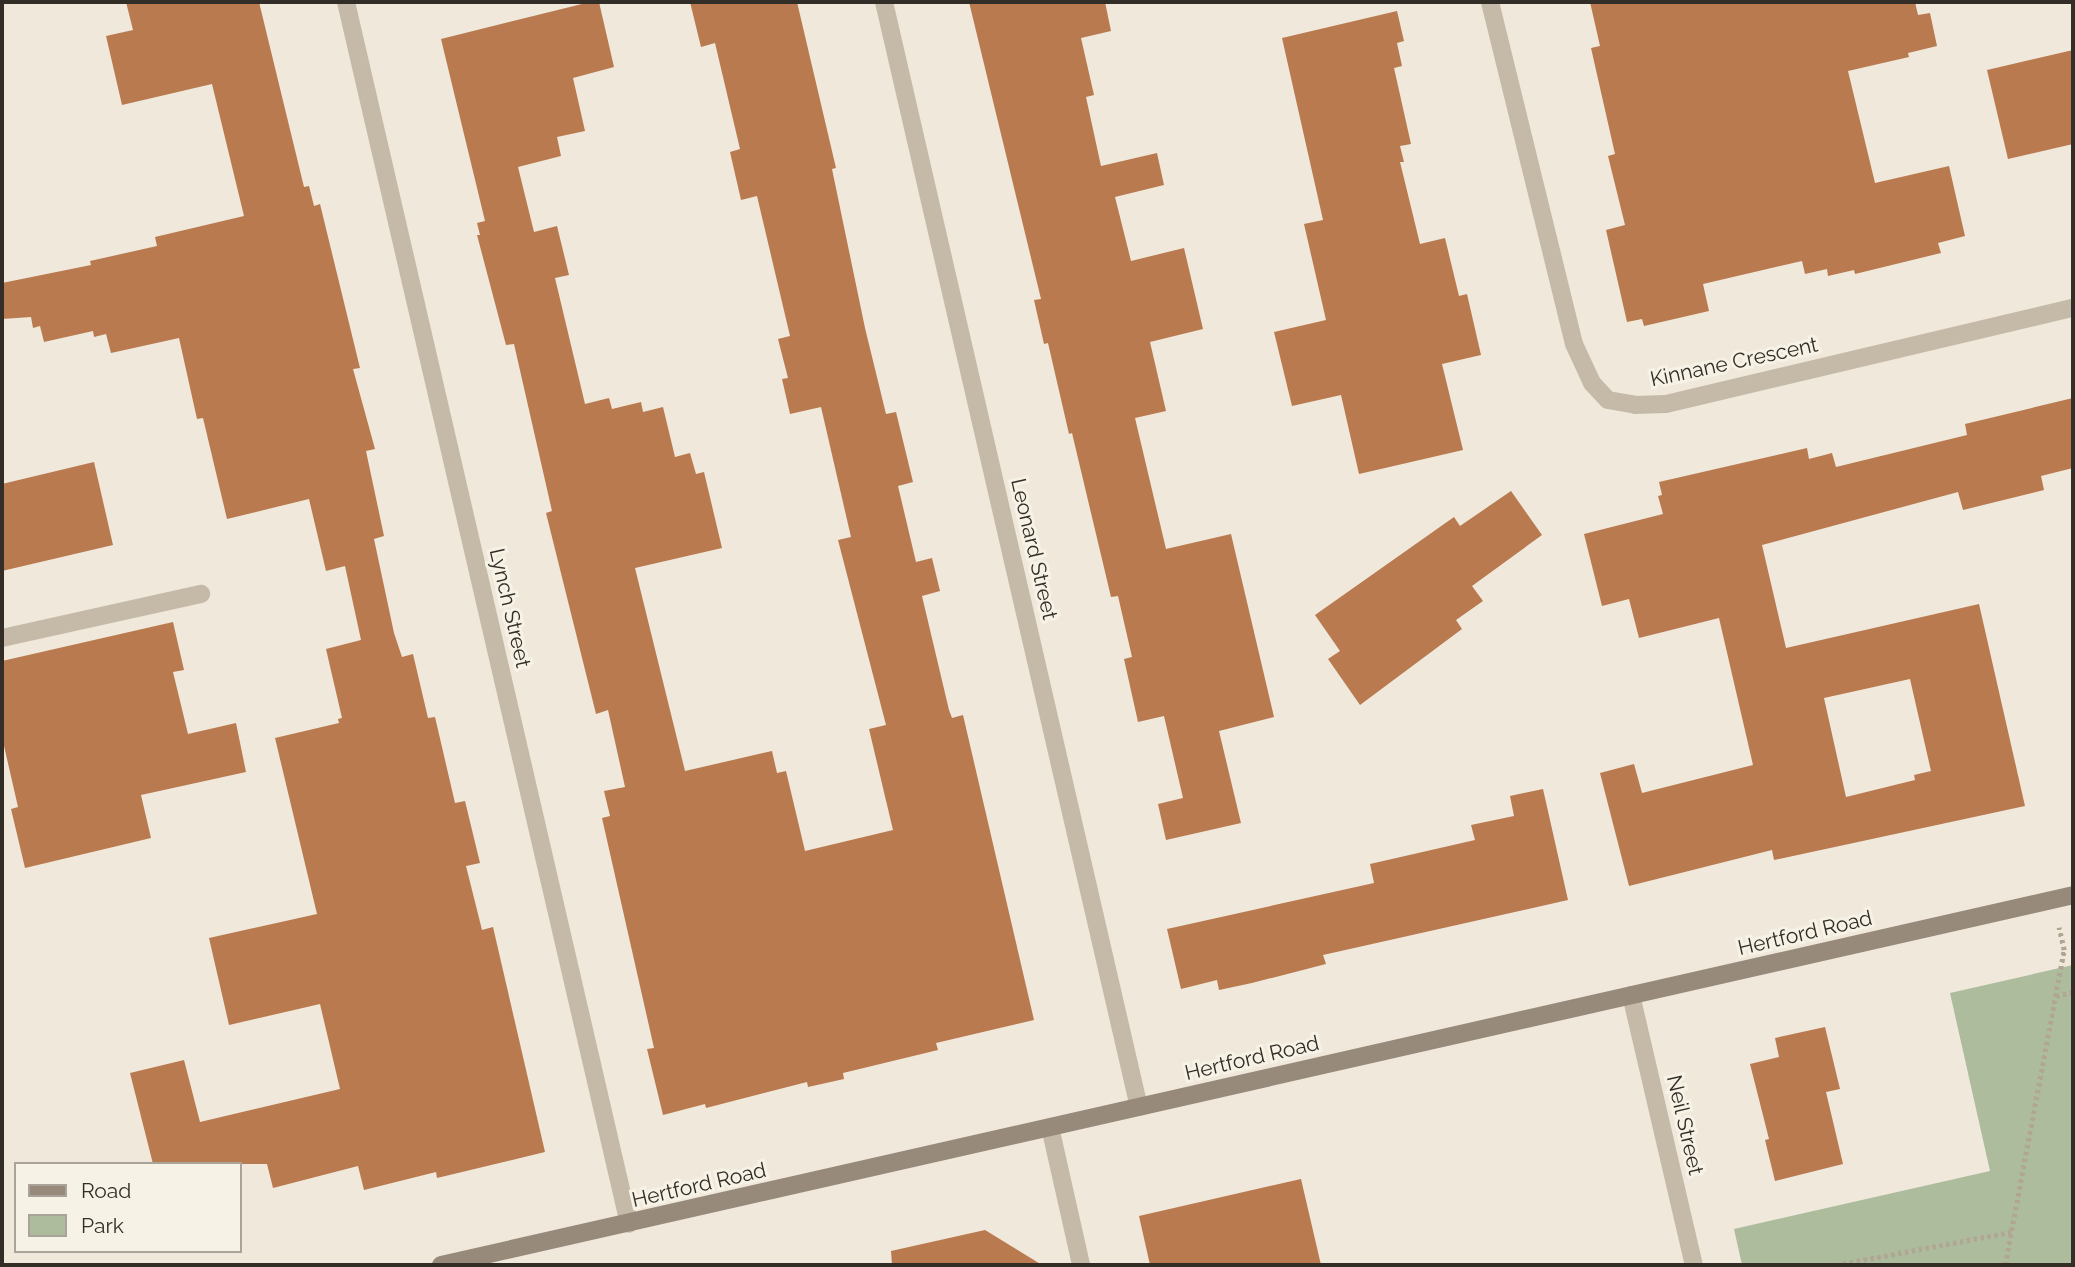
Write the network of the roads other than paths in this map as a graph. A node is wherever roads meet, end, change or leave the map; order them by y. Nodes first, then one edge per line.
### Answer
1 (346, 2) edge
2 (884, 2) edge
3 (1490, 2) edge
4 (2073, 308) edge
5 (201, 594) dead end
6 (2, 638) edge
7 (2073, 895) edge
8 (1631, 995) junction
9 (1139, 1107) junction
10 (1050, 1127) junction
11 (629, 1224) junction
12 (499, 1259) edge
13 (441, 1265) edge
14 (1082, 1265) edge
15 (1694, 1265) edge

1 - 11 street, Lynch Street
2 - 9 street, Leonard Street
3 - 4 street, Kinnane Crescent
5 - 6 street
7 - 8 street, Hertford Road
8 - 9 street, Hertford Road
8 - 15 street, Neil Street
9 - 10 street, Hertford Road
10 - 11 street, Hertford Road
10 - 14 street
11 - 12 street, Hertford Road
12 - 13 street, Hertford Road

